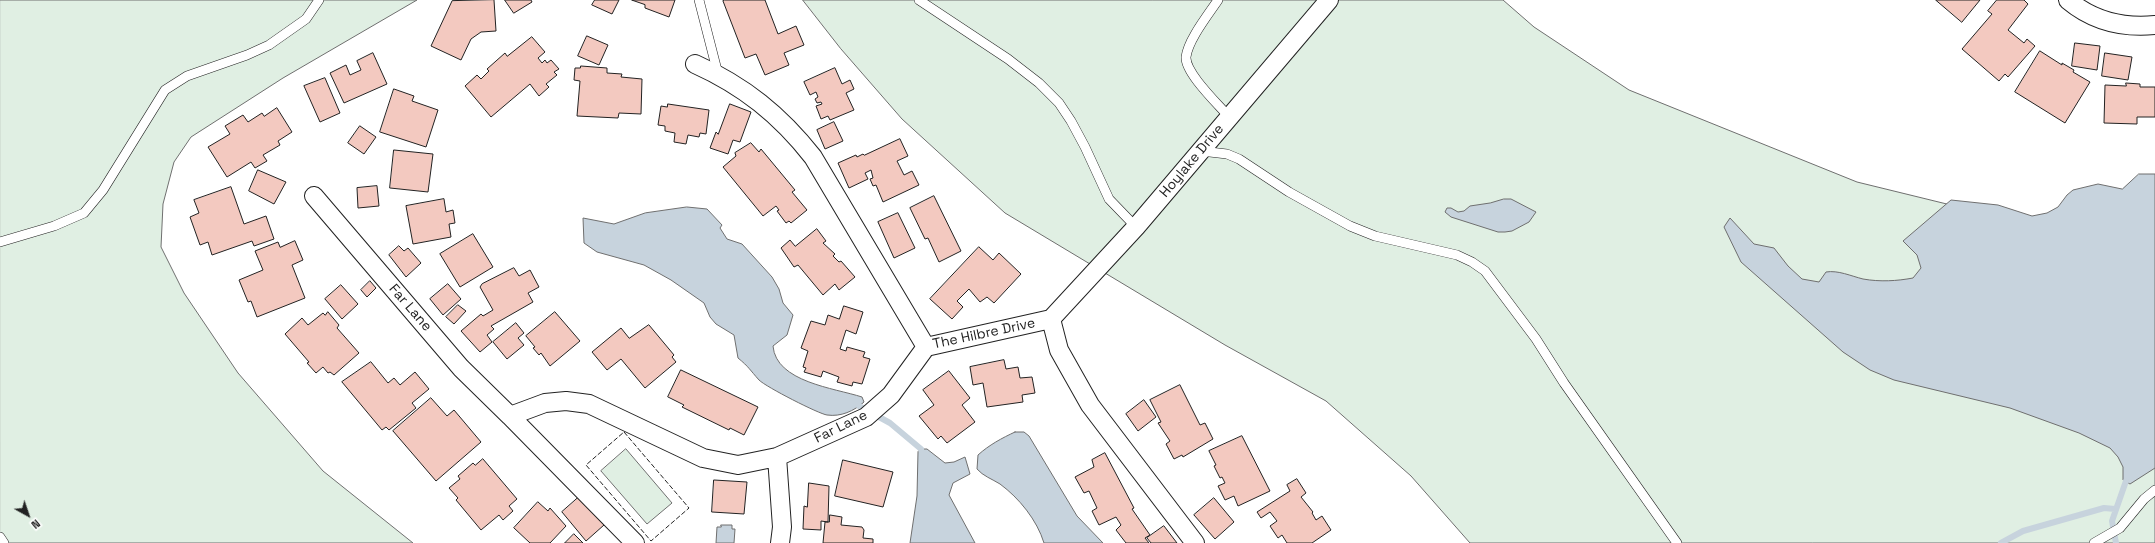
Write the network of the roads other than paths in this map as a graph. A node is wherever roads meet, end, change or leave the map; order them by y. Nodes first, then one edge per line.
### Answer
1 (319, 0) edge
2 (699, 0) edge
3 (919, 0) edge
4 (1218, 0) edge
5 (1329, 0) edge
6 (2068, 0) edge
7 (2155, 25) edge
8 (695, 64) dead end
9 (718, 74) junction
10 (1230, 117) junction
11 (1201, 151) junction
12 (314, 196) dead end
13 (1136, 227) junction
14 (0, 242) edge
15 (1051, 319) junction
16 (926, 347) junction
17 (510, 416) junction
18 (777, 457) junction
19 (2155, 490) edge
20 (0, 537) edge
21 (4, 543) edge
22 (635, 543) edge
23 (780, 543) edge
24 (1196, 543) edge
25 (1677, 543) edge
26 (2094, 543) edge

1 - 14 lane
2 - 9 lane
3 - 13 lane
4 - 10 lane
5 - 10 street, Hoylake Drive
6 - 7 street
8 - 9 street, The Hilbre Drive
9 - 16 street, The Hilbre Drive
10 - 11 street, Hoylake Drive
11 - 13 street, Hoylake Drive
11 - 25 lane
12 - 17 street, Far Lane
13 - 15 street, Hoylake Drive
15 - 16 street, The Hilbre Drive
15 - 24 street, The Hilbre Drive
16 - 18 street, Far Lane
17 - 18 street, Far Lane
17 - 22 street, Far Lane
18 - 23 street
19 - 26 lane
20 - 21 lane

